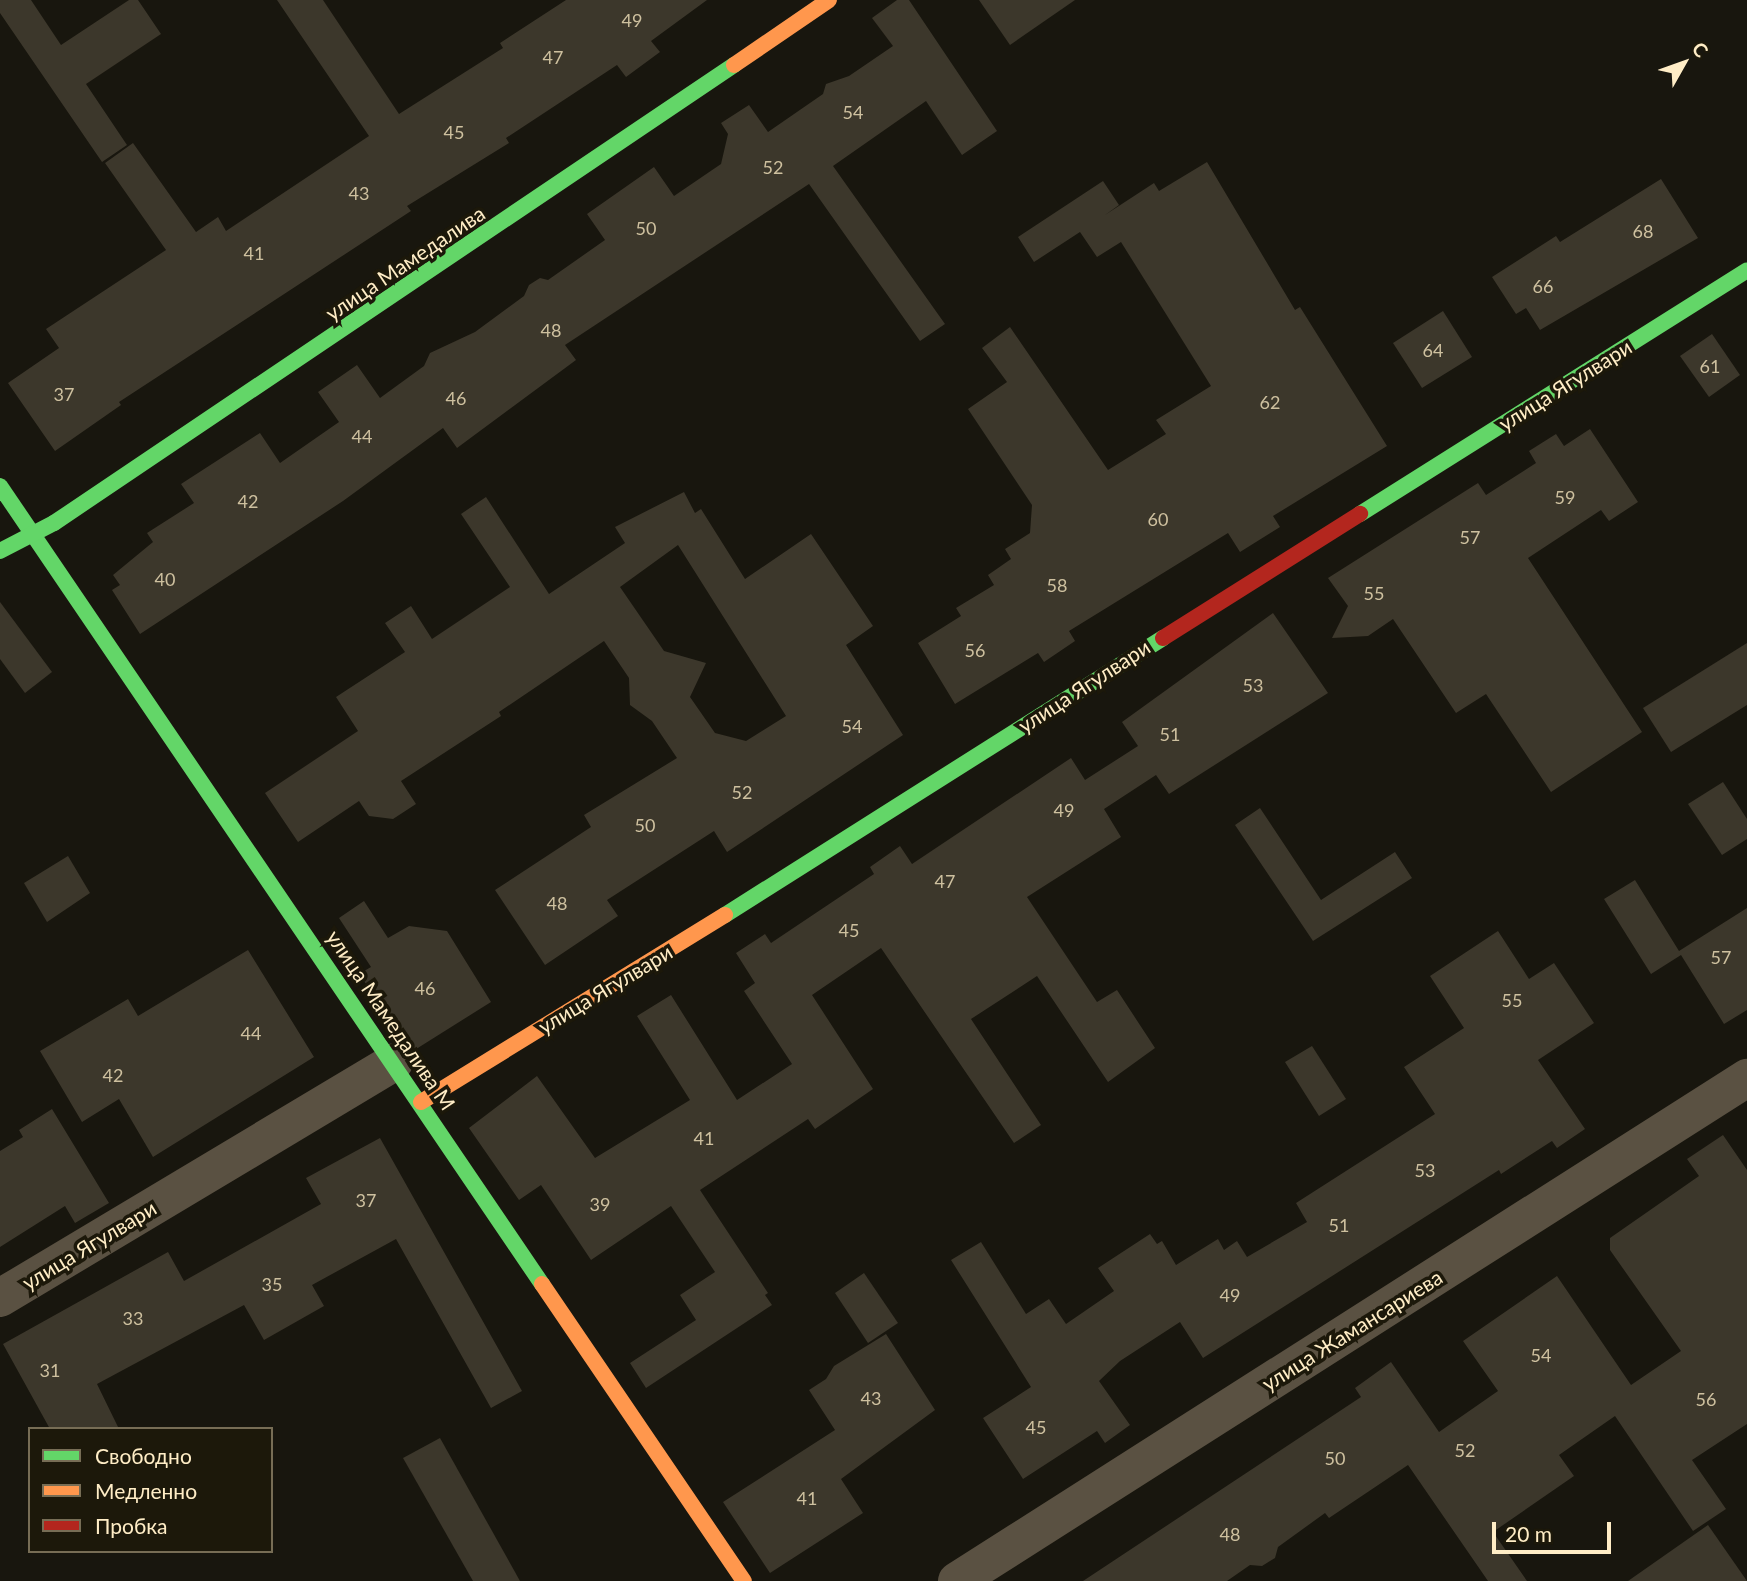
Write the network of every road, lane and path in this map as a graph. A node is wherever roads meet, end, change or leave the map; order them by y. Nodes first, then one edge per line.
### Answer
1 (829, 0) edge
2 (1747, 270) edge
3 (0, 486) edge
4 (31, 532) junction
5 (0, 551) edge
6 (394, 1062) junction
7 (1747, 1078) edge
8 (421, 1102) junction
9 (0, 1298) edge
10 (744, 1581) edge
11 (957, 1581) edge

1 - 4 street, улица Мамедалива
2 - 8 street, улица Ягулвари
3 - 4 street, улица Мамедалива М
4 - 5 street, улица Мамедалива
4 - 6 street, улица Мамедалива М
6 - 8 street, улица Мамедалива М
6 - 9 street, улица Ягулвари
7 - 11 street, улица Жамансариева
8 - 10 street, улица Мамедалива М

